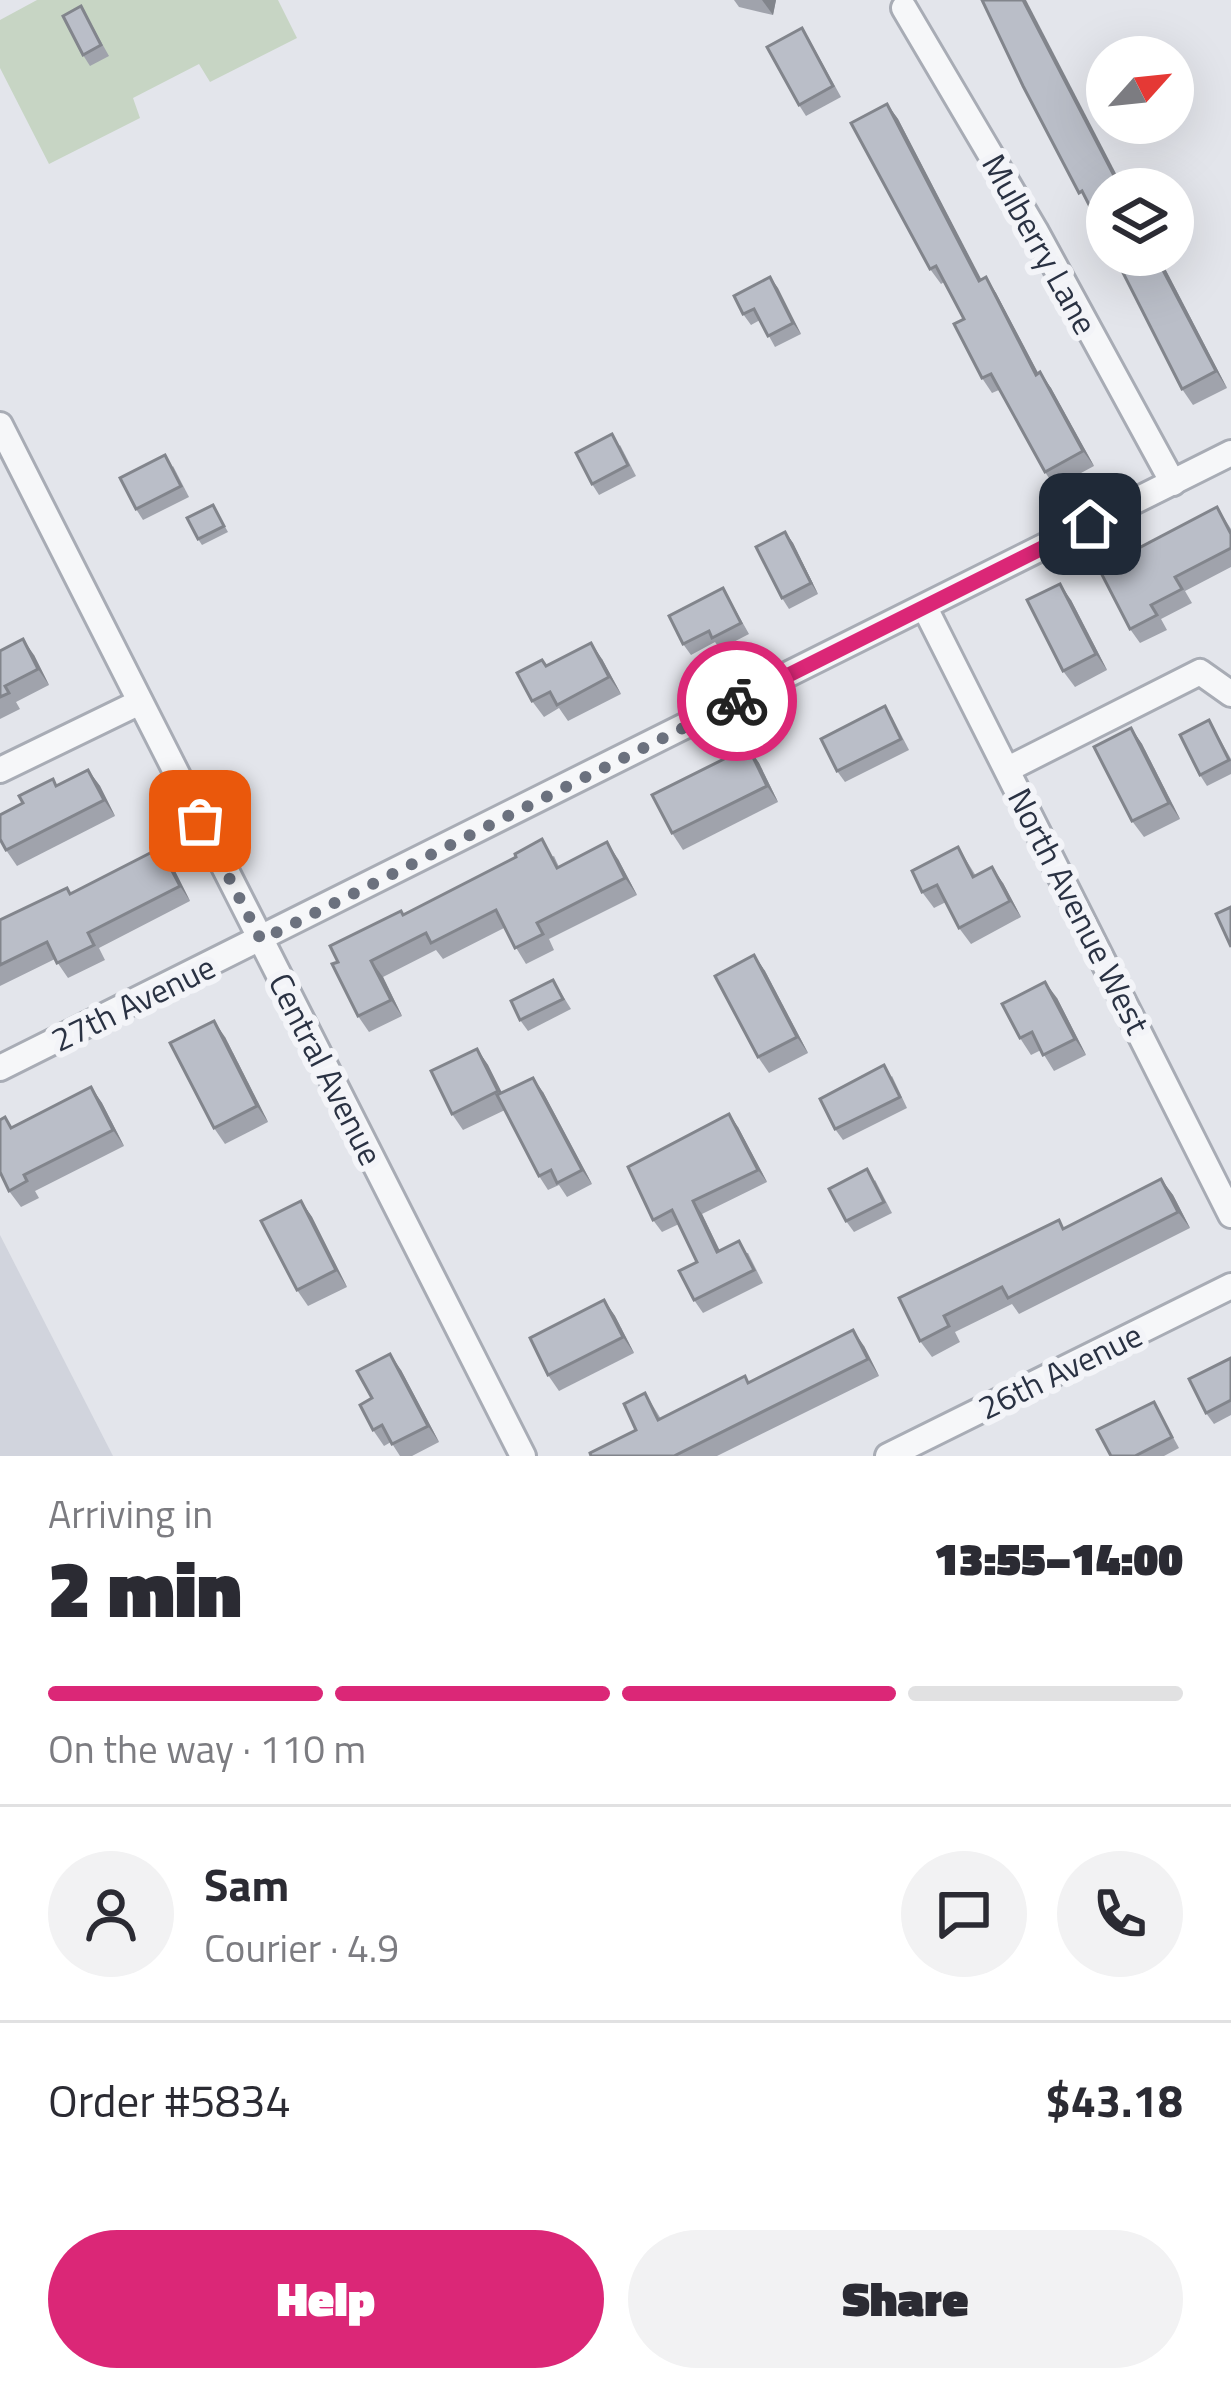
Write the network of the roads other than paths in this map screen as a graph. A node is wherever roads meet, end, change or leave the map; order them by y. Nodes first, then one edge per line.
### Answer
1 (904, 8) dead end
2 (1, 431) edge
3 (1231, 453) edge
4 (1173, 483) junction
5 (925, 608) junction
6 (1231, 694) edge
7 (140, 702) junction
8 (1008, 769) junction
9 (0, 770) edge
10 (261, 940) junction
11 (0, 1068) edge
12 (1231, 1215) edge
13 (1231, 1286) edge
14 (523, 1456) edge
15 (888, 1456) edge

1 - 4 street, Mulberry Lane
2 - 7 street, Central Avenue
3 - 4 street, 27th Avenue
4 - 5 street, 27th Avenue
5 - 8 street, North Avenue West
5 - 10 street, 27th Avenue
6 - 8 street
7 - 9 street
7 - 10 street, Central Avenue
8 - 12 street, North Avenue West
10 - 11 street, 27th Avenue
10 - 14 street, Central Avenue
13 - 15 street, 26th Avenue

